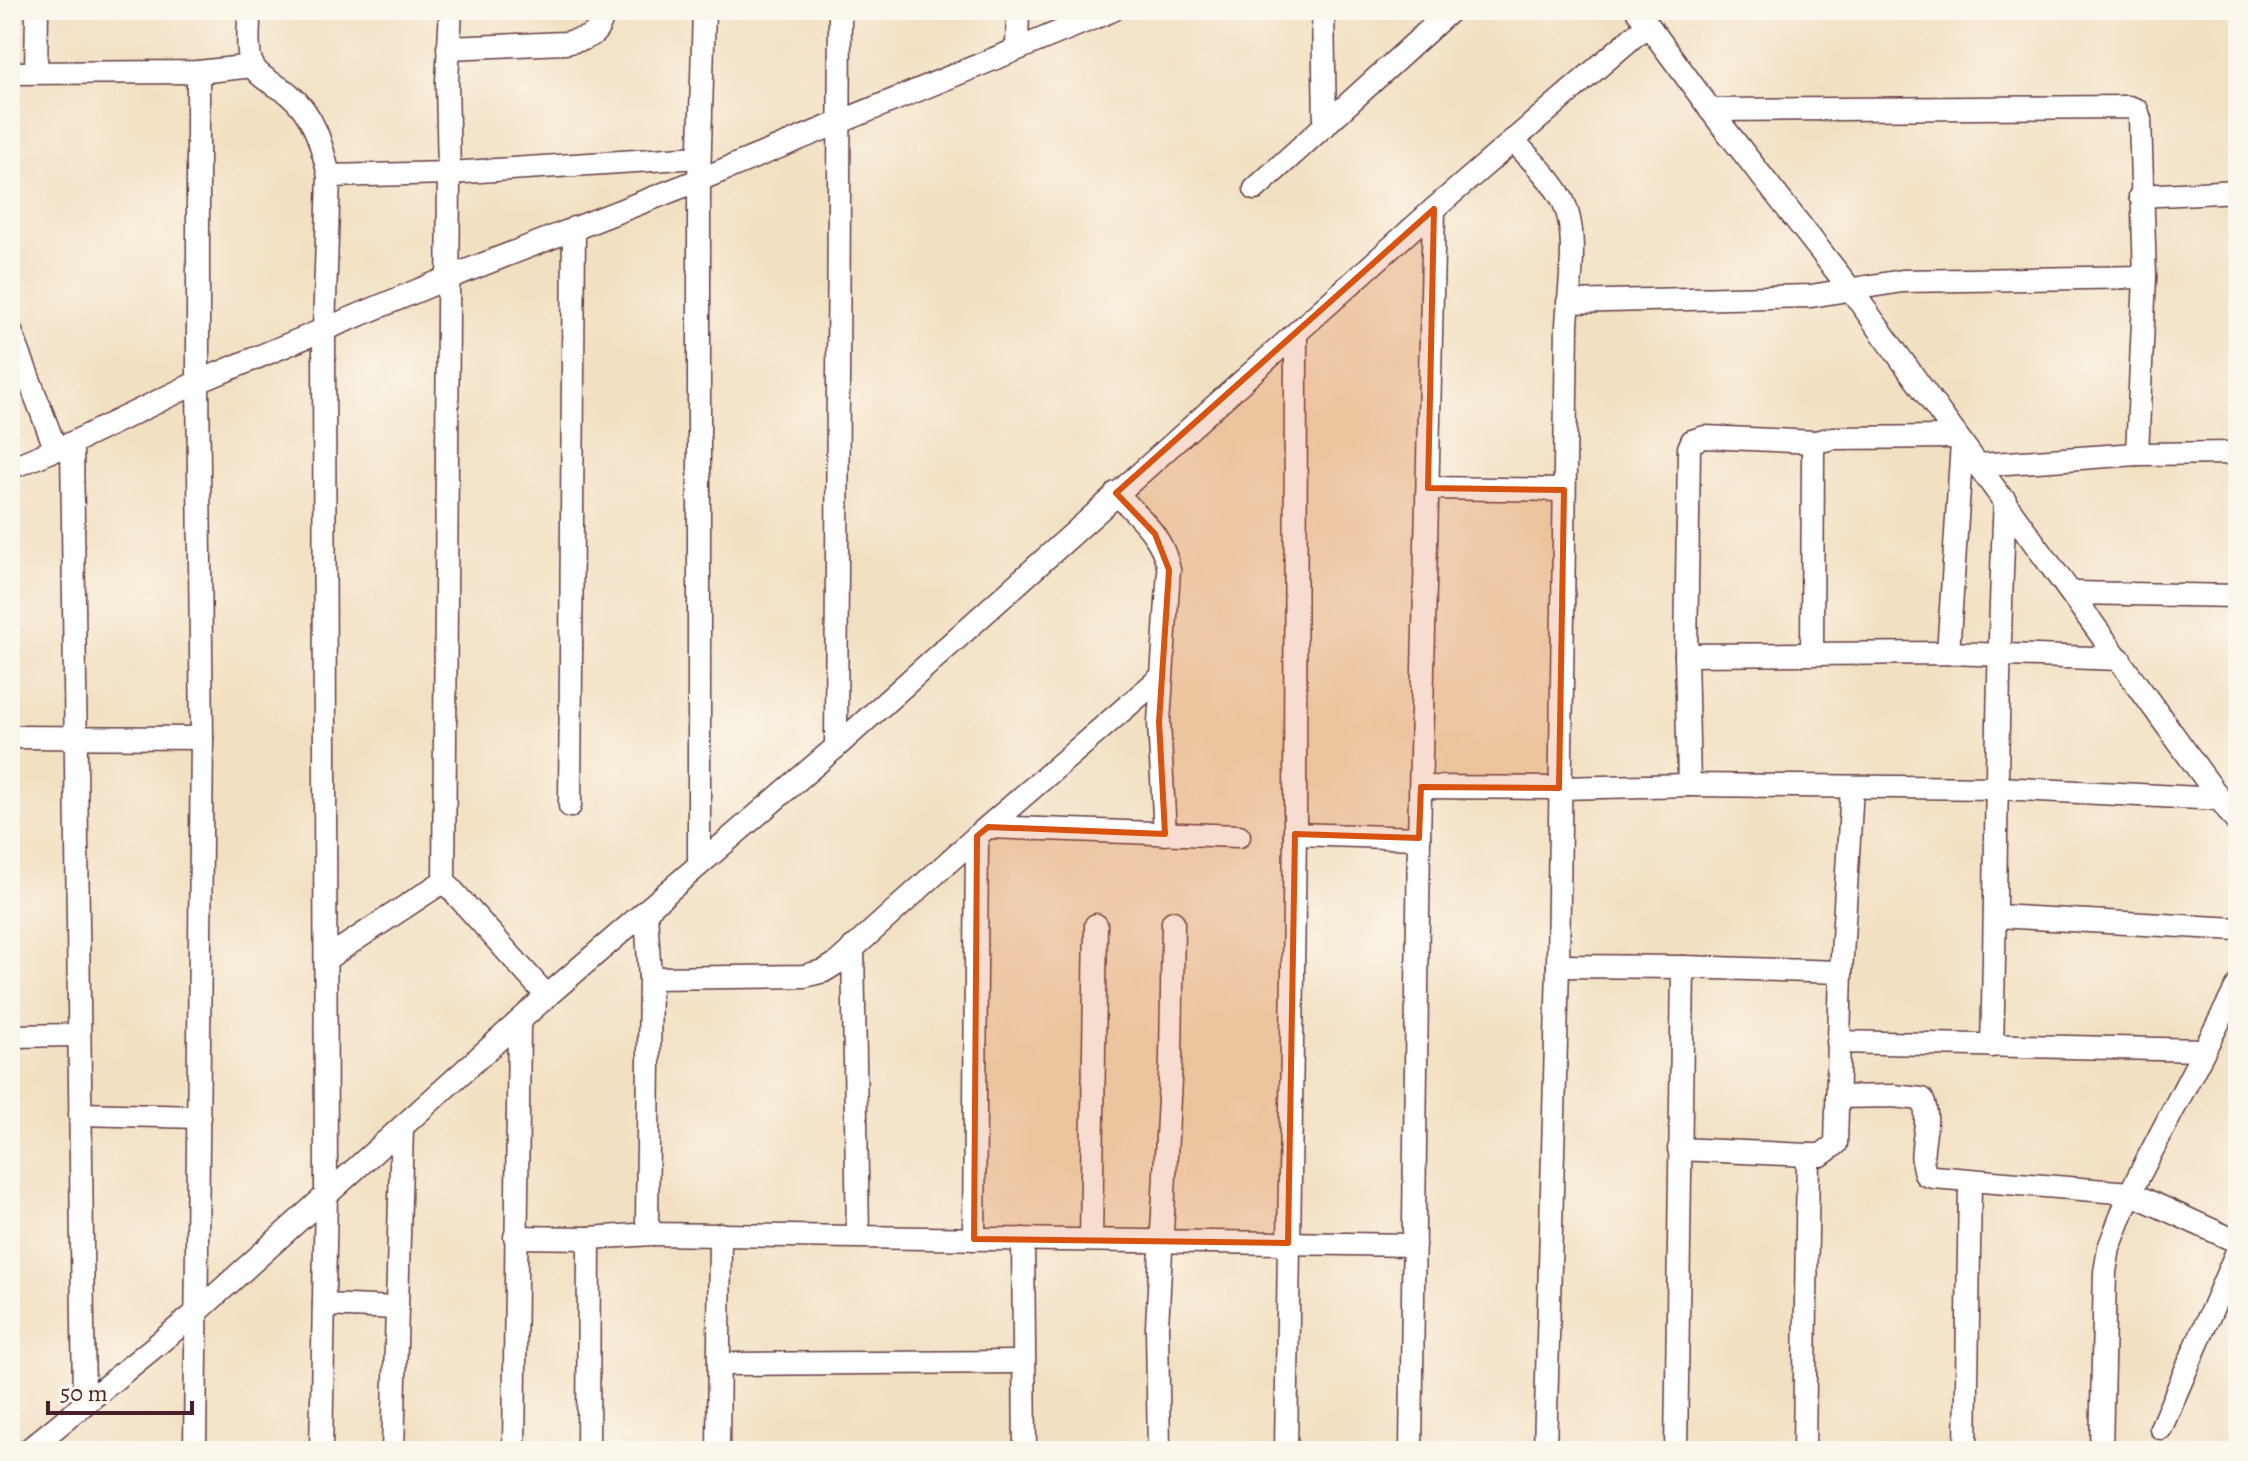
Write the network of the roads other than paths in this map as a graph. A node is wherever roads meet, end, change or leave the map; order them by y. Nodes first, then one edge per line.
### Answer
1 (37, 10) edge
2 (249, 10) edge
3 (451, 10) edge
4 (604, 10) edge
5 (704, 10) edge
6 (840, 10) edge
7 (1018, 10) edge
8 (1113, 10) edge
9 (1323, 10) edge
10 (1451, 10) edge
11 (1642, 18) edge
12 (448, 48) junction
13 (1017, 48) junction
14 (253, 66) junction
15 (36, 72) junction
16 (198, 72) junction
17 (10, 73) edge
18 (1710, 110) junction
19 (838, 122) junction
20 (1325, 126) junction
21 (1513, 140) junction
22 (699, 169) junction
23 (449, 173) junction
24 (329, 176) junction
25 (1255, 189) dead end
26 (2238, 191) edge
27 (2140, 196) junction
28 (1434, 209) junction
29 (574, 228) junction
30 (2145, 277) junction
31 (448, 278) junction
32 (1851, 290) junction
33 (1568, 302) junction
34 (10, 329) edge
35 (324, 330) junction
36 (1296, 334) junction
37 (198, 382) junction
38 (1960, 440) junction
39 (1816, 442) junction
40 (64, 446) junction
41 (2238, 453) edge
42 (2137, 454) junction
43 (1978, 465) junction
44 (10, 468) edge
45 (1428, 488) junction
46 (1564, 490) junction
47 (1116, 493) junction
48 (2005, 500) junction
49 (2072, 593) junction
50 (2238, 596) edge
51 (1812, 653) junction
52 (1948, 653) junction
53 (1686, 655) junction
54 (2000, 657) junction
55 (2120, 659) junction
56 (1161, 677) junction
57 (78, 736) junction
58 (10, 737) edge
59 (202, 738) junction
60 (836, 747) junction
61 (1689, 785) junction
62 (1421, 787) junction
63 (1559, 788) junction
64 (1852, 788) junction
65 (1999, 788) junction
66 (2220, 799) junction
67 (570, 806) dead end
68 (2238, 824) edge
69 (982, 832) junction
70 (1165, 834) junction
71 (1295, 834) junction
72 (1239, 836) dead end
73 (1419, 838) junction
74 (699, 864) junction
75 (444, 881) junction
76 (646, 913) junction
77 (1996, 916) junction
78 (1173, 922) dead end
79 (1096, 925) dead end
80 (2238, 929) edge
81 (853, 947) junction
82 (326, 959) junction
83 (1558, 966) junction
84 (1683, 967) junction
85 (1841, 972) junction
86 (650, 978) junction
87 (2238, 985) edge
88 (547, 996) junction
89 (519, 1023) junction
90 (78, 1035) junction
91 (10, 1036) edge
92 (1838, 1042) junction
93 (1992, 1046) junction
94 (2204, 1050) junction
95 (1837, 1097) junction
96 (80, 1114) junction
97 (199, 1117) junction
98 (402, 1127) junction
99 (1679, 1149) junction
100 (1808, 1155) junction
101 (1970, 1182) junction
102 (2130, 1193) junction
103 (326, 1195) junction
104 (652, 1234) junction
105 (720, 1234) junction
106 (858, 1235) junction
107 (515, 1237) junction
108 (589, 1238) junction
109 (974, 1239) junction
110 (1023, 1239) junction
111 (1091, 1239) junction
112 (1163, 1240) junction
113 (2238, 1242) edge
114 (1288, 1243) junction
115 (1414, 1245) junction
116 (2238, 1249) edge
117 (324, 1305) junction
118 (397, 1308) junction
119 (197, 1312) junction
120 (1023, 1362) junction
121 (719, 1364) junction
122 (84, 1402) junction
123 (2161, 1428) dead end
124 (37, 1446) edge
125 (195, 1451) edge
126 (321, 1451) edge
127 (393, 1451) edge
128 (514, 1451) edge
129 (588, 1451) edge
130 (718, 1451) edge
131 (1025, 1451) edge
132 (1159, 1451) edge
133 (1286, 1451) edge
134 (1411, 1451) edge
135 (1545, 1451) edge
136 (1676, 1451) edge
137 (1804, 1451) edge
138 (1966, 1451) edge
139 (2101, 1451) edge

1 - 15 street
2 - 14 street
3 - 12 street
4 - 12 street
5 - 22 street
6 - 19 street
7 - 13 street
8 - 13 street
9 - 20 street
10 - 20 street
11 - 18 street
11 - 21 street
12 - 23 street
13 - 19 street
14 - 16 street
14 - 24 street
15 - 16 street
15 - 17 street
16 - 37 street
18 - 27 street
18 - 32 street
19 - 22 street
19 - 60 street
20 - 25 street
21 - 28 street
21 - 33 street
22 - 23 street
22 - 29 street
22 - 74 street
23 - 24 street
23 - 31 street
24 - 35 street
26 - 27 street
27 - 30 street
28 - 36 street
28 - 45 street
29 - 31 street
29 - 67 street
30 - 32 street
30 - 42 street
31 - 35 street
31 - 75 street
32 - 33 street
32 - 38 street
33 - 46 street
34 - 40 street
35 - 37 street
35 - 82 street
36 - 47 street
36 - 71 street
37 - 40 street
37 - 59 street
38 - 39 street
38 - 43 street
38 - 52 street
39 - 51 street
39 - 53 street
40 - 44 street
40 - 57 street
41 - 42 street
42 - 43 street
43 - 48 street
45 - 46 street
45 - 62 street
46 - 63 street
47 - 56 street
47 - 60 street
48 - 49 street
48 - 54 street
49 - 50 street
49 - 55 street
51 - 52 street
51 - 53 street
52 - 54 street
53 - 61 street
54 - 55 street
54 - 65 street
55 - 66 street
56 - 69 street
56 - 70 street
57 - 58 street
57 - 59 street
57 - 90 street
59 - 97 street
60 - 74 street
61 - 63 street
61 - 64 street
62 - 63 street
62 - 73 street
63 - 83 street
64 - 65 street
64 - 85 street
65 - 66 street
65 - 77 street
66 - 68 street
69 - 70 street
69 - 81 street
69 - 109 street
70 - 72 street
71 - 73 street
71 - 114 street
73 - 115 street
74 - 76 street
75 - 82 street
75 - 88 street
76 - 86 street
76 - 88 street
77 - 80 street
77 - 93 street
78 - 112 street
79 - 111 street
81 - 86 street
81 - 106 street
82 - 103 street
83 - 84 street
83 - 135 street
84 - 85 street
84 - 99 street
85 - 92 street
86 - 104 street
87 - 94 street
88 - 89 street
89 - 98 street
89 - 107 street
90 - 91 street
90 - 96 street
92 - 93 street
92 - 95 street
93 - 94 street
94 - 102 street
95 - 100 street
95 - 101 street
96 - 97 street
96 - 122 street
97 - 119 street
98 - 103 street
98 - 118 street
99 - 100 street
99 - 136 street
100 - 137 street
101 - 102 street
101 - 138 street
102 - 113 street
102 - 139 street
103 - 117 street
103 - 119 street
104 - 105 street
104 - 108 street
105 - 106 street
105 - 121 street
106 - 109 street
107 - 108 street
107 - 128 street
108 - 129 street
109 - 110 street
110 - 111 street
110 - 120 street
111 - 112 street
112 - 114 street
112 - 132 street
114 - 115 street
114 - 133 street
115 - 134 street
116 - 123 street
117 - 118 street
117 - 126 street
118 - 127 street
119 - 122 street
119 - 125 street
120 - 121 street
120 - 131 street
121 - 130 street
122 - 124 street

